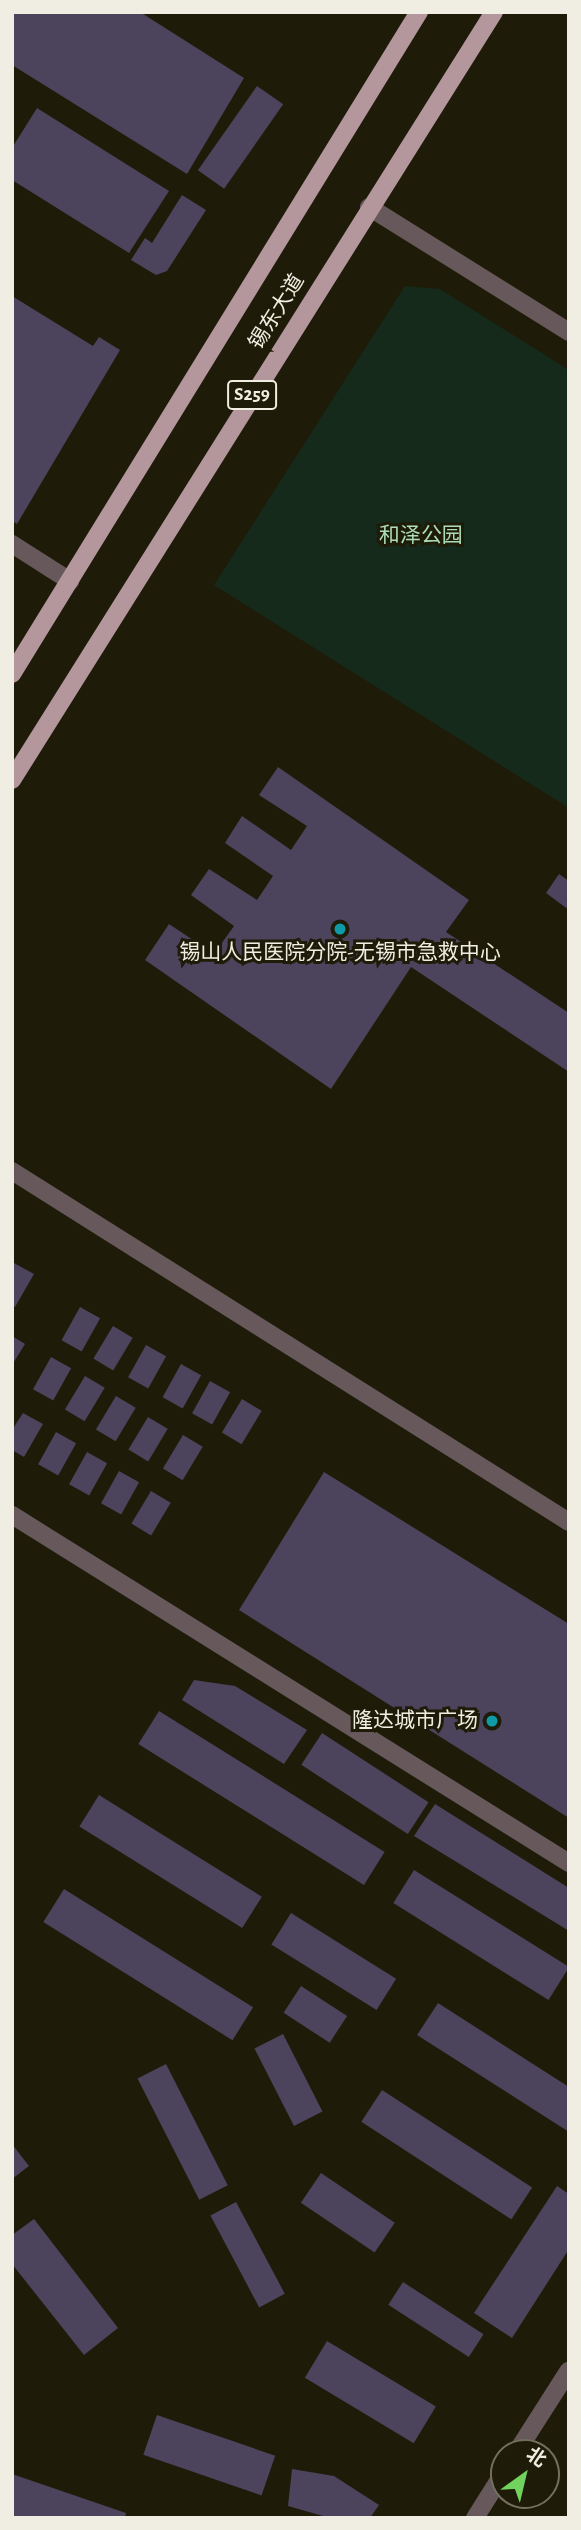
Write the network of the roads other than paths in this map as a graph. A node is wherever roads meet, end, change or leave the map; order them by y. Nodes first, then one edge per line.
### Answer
1 (419, 12) edge
2 (494, 12) edge
3 (369, 206) junction
4 (569, 332) edge
5 (12, 544) edge
6 (70, 581) junction
7 (12, 674) edge
8 (12, 780) edge
9 (12, 1171) edge
10 (12, 1515) edge
11 (569, 1522) edge
12 (569, 1863) edge
13 (569, 2370) edge
14 (525, 2439) edge
15 (490, 2494) edge
16 (475, 2518) edge

1 - 6 main road, 锡东大道 / S259
2 - 3 main road, 锡东大道 / S259
3 - 4 street
3 - 8 main road, 锡东大道 / S259
5 - 6 street
6 - 7 main road, 锡东大道 / S259
9 - 11 street
10 - 12 street
13 - 14 street
15 - 16 street

